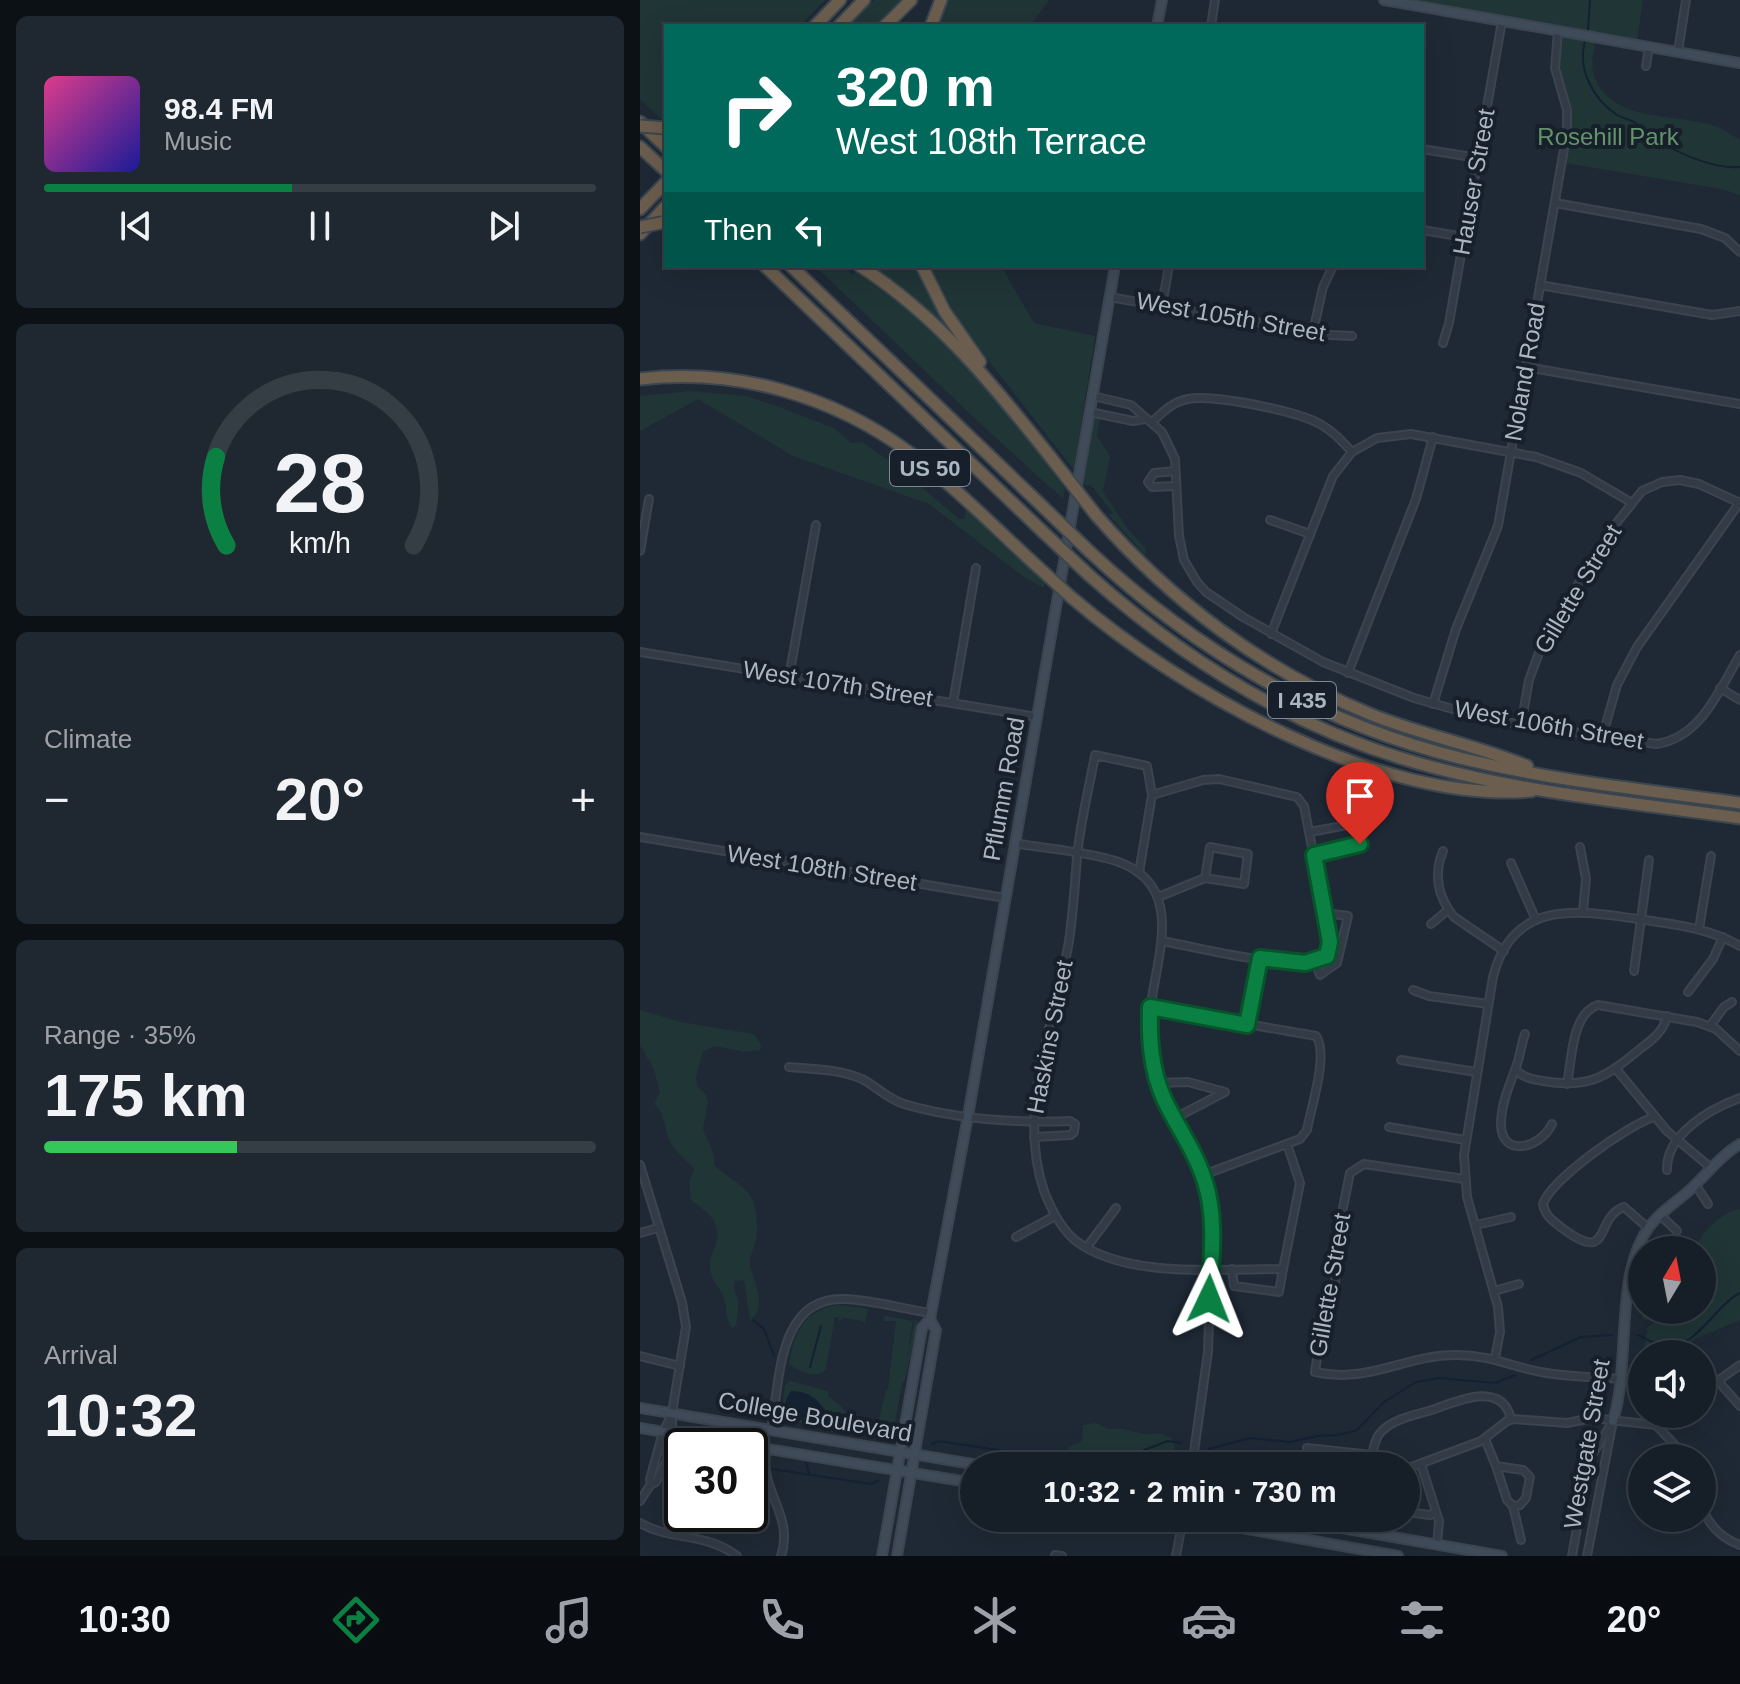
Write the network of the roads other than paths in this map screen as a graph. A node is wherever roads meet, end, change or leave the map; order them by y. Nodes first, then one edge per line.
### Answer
1 (840, 0) edge
2 (864, 0) edge
3 (911, 0) edge
4 (941, 0) edge
5 (1162, 0) edge
6 (1215, 0) edge
7 (1384, 0) edge
8 (1686, 0) edge
9 (1502, 21) junction
10 (817, 24) edge
11 (841, 24) edge
12 (887, 24) edge
13 (932, 24) edge
14 (1157, 24) edge
15 (1212, 24) edge
16 (1558, 31) junction
17 (1649, 47) junction
18 (1678, 52) junction
19 (1740, 63) edge
20 (1646, 66) dead end
21 (640, 124) edge
22 (664, 128) edge
23 (662, 143) edge
24 (643, 149) edge
25 (1424, 149) edge
26 (1478, 158) junction
27 (664, 169) edge
28 (664, 184) edge
29 (1555, 203) junction
30 (664, 208) edge
31 (640, 209) edge
32 (664, 222) edge
33 (640, 227) edge
34 (1425, 231) edge
35 (640, 234) edge
36 (1464, 237) junction
37 (1740, 251) edge
38 (767, 268) edge
39 (793, 268) edge
40 (863, 268) edge
41 (923, 268) edge
42 (1115, 268) edge
43 (1169, 268) edge
44 (1332, 268) edge
45 (1540, 285) junction
46 (1109, 297) junction
47 (1162, 305) junction
48 (1740, 311) edge
49 (1313, 332) junction
50 (1352, 336) dead end
51 (1443, 343) dead end
52 (1526, 367) junction
53 (640, 379) edge
54 (1000, 393) junction
55 (1093, 396) junction
56 (1740, 404) edge
57 (1090, 412) junction
58 (1149, 421) junction
59 (1433, 437) junction
60 (1511, 451) junction
61 (1352, 452) junction
62 (1175, 471) junction
63 (1176, 486) junction
64 (649, 499) dead end
65 (1632, 503) junction
66 (1740, 503) edge
67 (1270, 520) dead end
68 (816, 525) dead end
69 (1310, 534) junction
70 (640, 551) edge
71 (976, 568) dead end
72 (1271, 634) junction
73 (640, 652) edge
74 (1740, 655) edge
75 (1348, 673) junction
76 (789, 677) junction
77 (1720, 688) junction
78 (1740, 700) edge
79 (953, 703) junction
80 (1433, 704) junction
81 (1037, 717) junction
82 (1521, 725) junction
83 (1602, 738) junction
84 (1549, 776) junction
85 (1548, 790) junction
86 (1152, 795) junction
87 (1740, 803) edge
88 (1740, 818) edge
89 (1310, 832) junction
90 (640, 837) edge
91 (1014, 843) junction
92 (1580, 847) dead end
93 (1443, 851) dead end
94 (1077, 854) junction
95 (1314, 855) junction
96 (1711, 856) dead end
97 (1649, 860) dead end
98 (1511, 863) dead end
99 (1139, 873) junction
100 (1205, 878) junction
101 (1158, 897) junction
102 (1005, 898) junction
103 (1448, 910) junction
104 (1583, 911) junction
105 (1325, 913) junction
106 (1641, 919) junction
107 (1536, 920) junction
108 (1431, 924) dead end
109 (1699, 929) junction
110 (1723, 937) junction
111 (1162, 941) junction
112 (1740, 946) edge
113 (1504, 951) junction
114 (1260, 958) junction
115 (1315, 962) junction
116 (1634, 971) dead end
117 (1413, 990) dead end
118 (1688, 992) dead end
119 (1732, 1002) dead end
120 (1488, 1004) junction
121 (1150, 1007) junction
122 (1667, 1016) junction
123 (1247, 1025) junction
124 (1710, 1026) junction
125 (1525, 1034) dead end
126 (1740, 1051) edge
127 (1401, 1060) dead end
128 (789, 1067) dead end
129 (1616, 1069) junction
130 (1515, 1070) junction
131 (1476, 1072) junction
132 (1158, 1083) junction
133 (1567, 1084) junction
134 (1740, 1098) edge
135 (968, 1116) junction
136 (1654, 1117) junction
137 (1175, 1118) junction
138 (1032, 1122) junction
139 (1552, 1124) dead end
140 (1389, 1127) dead end
141 (1034, 1137) junction
142 (1465, 1140) junction
143 (1678, 1141) junction
144 (1287, 1144) junction
145 (1740, 1144) edge
146 (640, 1165) edge
147 (1710, 1167) junction
148 (1667, 1170) dead end
149 (1203, 1175) junction
150 (1464, 1179) junction
151 (1695, 1184) junction
152 (1708, 1204) dead end
153 (1116, 1208) dead end
154 (1660, 1215) junction
155 (1055, 1216) junction
156 (1511, 1217) dead end
157 (1476, 1225) junction
158 (658, 1228) junction
159 (1648, 1228) junction
160 (1677, 1231) dead end
161 (640, 1233) edge
162 (1644, 1236) edge
163 (1016, 1237) dead end
164 (1087, 1247) junction
165 (1210, 1269) junction
166 (1232, 1269) junction
167 (1283, 1269) junction
168 (1519, 1284) dead end
169 (1494, 1291) junction
170 (1628, 1305) edge
171 (931, 1316) junction
172 (640, 1356) edge
173 (1495, 1358) junction
174 (1740, 1365) edge
175 (680, 1366) junction
176 (1621, 1379) junction
177 (1718, 1381) joint
178 (1740, 1406) edge
179 (640, 1408) edge
180 (672, 1413) junction
181 (1511, 1419) junction
182 (1613, 1421) junction
183 (1628, 1422) edge
184 (640, 1428) edge
185 (669, 1428) edge
186 (1659, 1428) edge
187 (771, 1430) junction
188 (664, 1431) edge
189 (1485, 1439) junction
190 (664, 1442) edge
191 (1674, 1444) edge
192 (1307, 1448) dead end
193 (768, 1449) edge
194 (901, 1452) junction
195 (1194, 1452) edge
196 (1344, 1452) edge
197 (1373, 1452) edge
198 (915, 1454) junction
199 (960, 1462) edge
200 (1421, 1464) joint
201 (1496, 1466) junction
202 (898, 1471) junction
203 (912, 1473) junction
204 (960, 1481) edge
205 (768, 1483) edge
206 (640, 1501) edge
207 (1513, 1506) junction
208 (1436, 1512) junction
209 (1420, 1514) edge
210 (640, 1523) edge
211 (1716, 1530) edge
212 (1182, 1532) edge
213 (1263, 1532) edge
214 (1363, 1532) edge
215 (1521, 1540) dead end
216 (1437, 1545) junction
217 (1740, 1545) edge
218 (737, 1556) edge
219 (781, 1556) edge
220 (882, 1556) edge
221 (897, 1556) edge
222 (1176, 1556) edge
223 (1398, 1556) edge
224 (1502, 1556) edge
225 (1572, 1556) edge
226 (1587, 1556) edge

1 - 10 highway
2 - 11 highway
3 - 12 highway
4 - 13 highway
5 - 14 main road
6 - 15 street
7 - 9 main road
8 - 18 street
9 - 16 main road
9 - 26 street, Hauser Street
16 - 17 main road
16 - 29 street, Noland Road
17 - 18 main road
17 - 20 street
18 - 19 main road
21 - 22 highway, bridge
21 - 23 highway
24 - 27 highway
25 - 26 street
26 - 36 street, Hauser Street
28 - 31 highway
29 - 37 street
29 - 45 street, Noland Road
30 - 35 highway
32 - 33 highway, bridge
34 - 36 street
36 - 51 street, Hauser Street
38 - 85 highway, I 435, bridge
39 - 84 highway, I 435, bridge
40 - 54 highway
41 - 54 highway
42 - 46 main road, Pflumm Road
43 - 47 street
44 - 49 street
45 - 48 street
45 - 52 street, Noland Road
46 - 47 street, West 105th Street
46 - 55 main road, Pflumm Road
47 - 49 street, West 105th Street
49 - 50 street, West 105th Street
52 - 56 street
52 - 60 street, Noland Road
53 - 85 highway, US 50, bridge
54 - 84 highway, bridge
55 - 57 main road, Pflumm Road
55 - 58 street, West 106th Street
57 - 58 street
57 - 81 main road, Pflumm Road
58 - 61 street
58 - 62 street, West 106th Street
59 - 60 street
59 - 61 street
59 - 75 street
60 - 65 street
60 - 80 street, Noland Road
61 - 69 street
62 - 63 street, West 106th Street
62 - 63 street
63 - 72 street, West 106th Street
64 - 70 street
65 - 66 street
65 - 82 street, Gillette Street
66 - 83 street
67 - 69 street
68 - 76 street
69 - 72 street
71 - 79 street
72 - 75 street, West 106th Street
73 - 76 street, West 107th Street
74 - 77 street, West 106th Street
75 - 80 street, West 106th Street
76 - 79 street, West 107th Street
77 - 78 street
77 - 83 street, West 106th Street
79 - 81 street, West 107th Street
80 - 82 street, West 106th Street
81 - 91 main road, Pflumm Road
82 - 83 street, West 106th Street
84 - 87 highway, I 435
85 - 88 highway, I 435
86 - 89 street
86 - 94 street, Haskins Street
86 - 99 street
89 - 95 street
89 - 95 street
90 - 102 street, West 108th Street
91 - 94 street
91 - 102 main road, Pflumm Road
92 - 104 street
93 - 103 street
94 - 99 street
94 - 138 street, Haskins Street
95 - 105 street
96 - 109 street
97 - 106 street
98 - 107 street
99 - 101 street
100 - 100 street
100 - 101 street
101 - 111 street
102 - 135 main road, Pflumm Road
103 - 108 street
103 - 113 street
104 - 106 street
104 - 107 street
105 - 115 street
105 - 115 street
106 - 109 street
106 - 116 street
107 - 113 street
109 - 110 street
110 - 112 street
110 - 118 street
111 - 114 street
111 - 121 street
113 - 120 street
114 - 115 street
114 - 123 street
117 - 120 street
119 - 124 street
120 - 131 street
121 - 123 street
121 - 132 street
122 - 124 street
122 - 129 street
122 - 133 street
123 - 144 street
124 - 126 street
125 - 130 street
127 - 131 street
128 - 135 street
129 - 133 street
129 - 136 street
130 - 133 street
130 - 139 street
131 - 142 street
132 - 137 street
132 - 137 street
134 - 143 street
135 - 138 street
135 - 171 main road, Pflumm Road
136 - 143 street
136 - 159 street
137 - 149 street
138 - 141 street, Haskins Street
138 - 141 street
140 - 142 street
141 - 155 street, Haskins Street
142 - 150 street
143 - 147 street
143 - 148 street
144 - 149 street
144 - 167 street
145 - 147 main road, Westgate Street
146 - 158 street
147 - 151 main road, Westgate Street
149 - 165 street
150 - 157 street
150 - 173 street, Gillette Street
151 - 152 street
151 - 154 main road, Westgate Street
153 - 164 street
154 - 159 main road, Westgate Street
154 - 160 street
155 - 163 street
155 - 164 street
156 - 157 street
157 - 169 street
158 - 161 street
158 - 175 street
159 - 162 main road, Westgate Street
164 - 165 street
165 - 166 street
165 - 195 street
166 - 167 street
166 - 167 street
168 - 169 street
169 - 173 street
170 - 176 main road, Westgate Street
171 - 187 street
171 - 194 main road, Pflumm Road
171 - 198 main road, Pflumm Road
172 - 175 street
173 - 176 street
174 - 177 street
175 - 180 street
176 - 182 main road, Westgate Street
177 - 178 street
179 - 180 main road, College Boulevard
180 - 185 street
180 - 187 main road, College Boulevard
181 - 182 street
181 - 189 street
181 - 197 street
182 - 183 street
182 - 225 street
182 - 226 street, Westgate Street
184 - 188 main road, College Boulevard
186 - 191 street
187 - 194 main road, College Boulevard
189 - 200 street
189 - 201 street
190 - 206 street
192 - 196 street
193 - 202 main road, College Boulevard
194 - 198 main road, College Boulevard
194 - 202 main road, Pflumm Road
198 - 199 main road, College Boulevard
198 - 203 main road, Pflumm Road
200 - 208 street
201 - 207 street
201 - 207 street
202 - 203 main road, College Boulevard
202 - 220 main road, Pflumm Road
203 - 204 main road, College Boulevard
203 - 221 main road, Pflumm Road
205 - 219 street
207 - 215 street
208 - 209 street
208 - 216 street
210 - 218 street
211 - 217 street
212 - 222 street
213 - 223 main road
214 - 216 main road
216 - 224 main road

